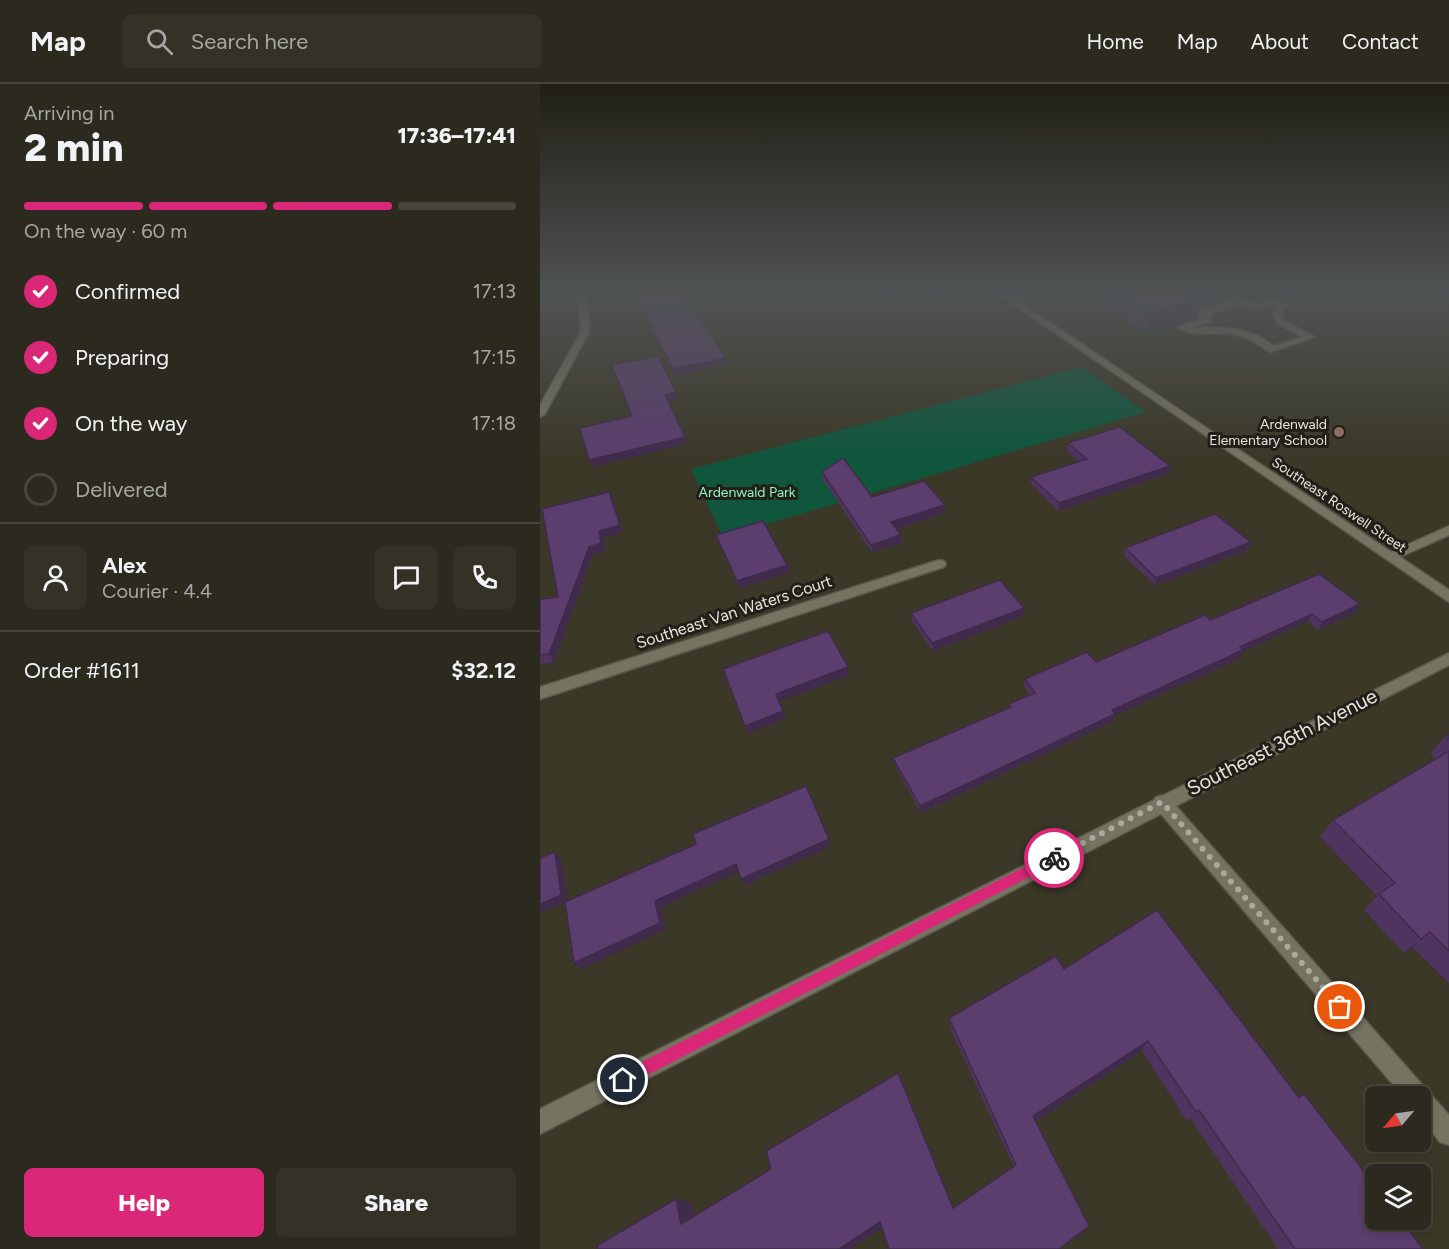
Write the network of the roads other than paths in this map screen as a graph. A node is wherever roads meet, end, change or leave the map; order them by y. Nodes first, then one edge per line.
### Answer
1 (575, 349) edge
2 (1084, 349) edge
3 (540, 414) edge
4 (1449, 530) edge
5 (1390, 557) junction
6 (939, 564) dead end
7 (1449, 597) edge
8 (1449, 658) edge
9 (540, 693) edge
10 (1162, 802) junction
11 (1409, 1086) edge
12 (1431, 1112) edge
13 (540, 1122) edge
14 (1449, 1132) edge

1 - 3 street
2 - 5 street, Southeast Roswell Street
4 - 5 street
5 - 7 street, Southeast Roswell Street
6 - 9 street, Southeast Van Waters Court
8 - 10 street, Southeast 36th Avenue
10 - 11 street
10 - 13 street, Southeast 36th Avenue
12 - 14 street

